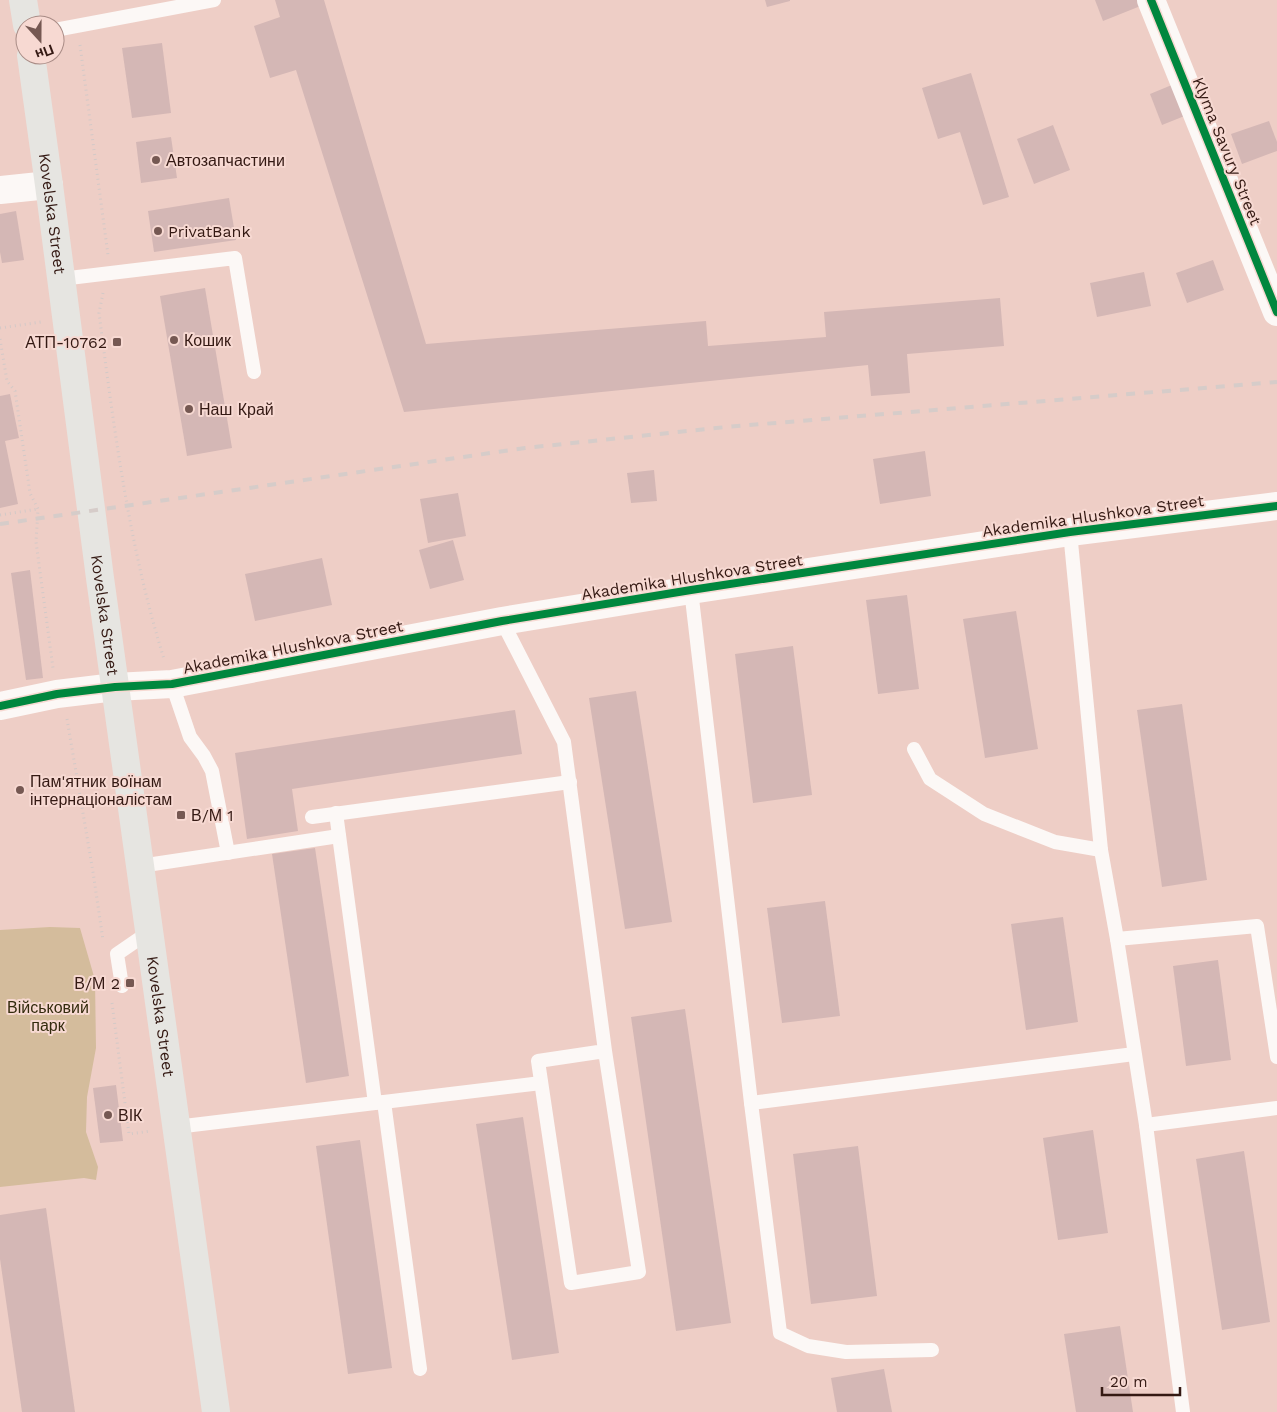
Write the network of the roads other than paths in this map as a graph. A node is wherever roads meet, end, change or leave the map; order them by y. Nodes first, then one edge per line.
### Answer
1 (23, 0) edge
2 (214, 0) edge
3 (1151, 0) edge
4 (25, 15) edge
5 (65, 28) edge
6 (32, 65) edge
7 (49, 185) junction
8 (0, 190) edge
9 (61, 279) junction
10 (1277, 312) edge
11 (254, 372) dead end
12 (1277, 506) edge
13 (1070, 532) junction
14 (691, 590) junction
15 (502, 621) junction
16 (172, 684) junction
17 (114, 687) junction
18 (0, 706) edge
19 (914, 749) dead end
20 (570, 782) junction
21 (336, 814) junction
22 (312, 817) dead end
23 (339, 836) junction
24 (1101, 850) junction
25 (228, 853) junction
26 (140, 866) junction
27 (149, 932) junction
28 (1117, 939) junction
29 (122, 986) dead end
30 (605, 1051) junction
31 (1134, 1054) junction
32 (1277, 1057) edge
33 (541, 1083) junction
34 (379, 1102) junction
35 (750, 1103) junction
36 (1277, 1108) edge
37 (1146, 1125) junction
38 (176, 1127) junction
39 (932, 1350) dead end
40 (420, 1369) dead end
41 (216, 1412) edge
42 (1184, 1412) edge

1 - 4 main road
2 - 5 lane
3 - 10 street, Klyma Savury Street
6 - 7 main road, Kovelska Street
7 - 8 street
7 - 9 main road, Kovelska Street
9 - 11 lane
9 - 17 main road, Kovelska Street
12 - 13 street, Akademika Hlushkova Street
13 - 14 street, Akademika Hlushkova Street
13 - 24 lane
14 - 15 street, Akademika Hlushkova Street
14 - 35 lane
15 - 16 street, Akademika Hlushkova Street
15 - 20 lane
16 - 17 street, Akademika Hlushkova Street
16 - 25 lane
17 - 18 street, Akademika Hlushkova Street
17 - 26 main road, Kovelska Street
19 - 24 lane
20 - 21 lane
20 - 30 lane
21 - 22 lane
21 - 23 lane
23 - 25 lane
23 - 34 lane
24 - 28 lane
25 - 26 lane
26 - 27 main road, Kovelska Street
27 - 29 lane
27 - 38 main road, Kovelska Street
28 - 31 lane
28 - 32 lane
30 - 33 lane
30 - 33 lane
31 - 35 lane
31 - 37 lane
33 - 34 lane
34 - 38 lane
34 - 40 lane
35 - 39 lane
36 - 37 lane
37 - 42 lane
38 - 41 main road, Kovelska Street

